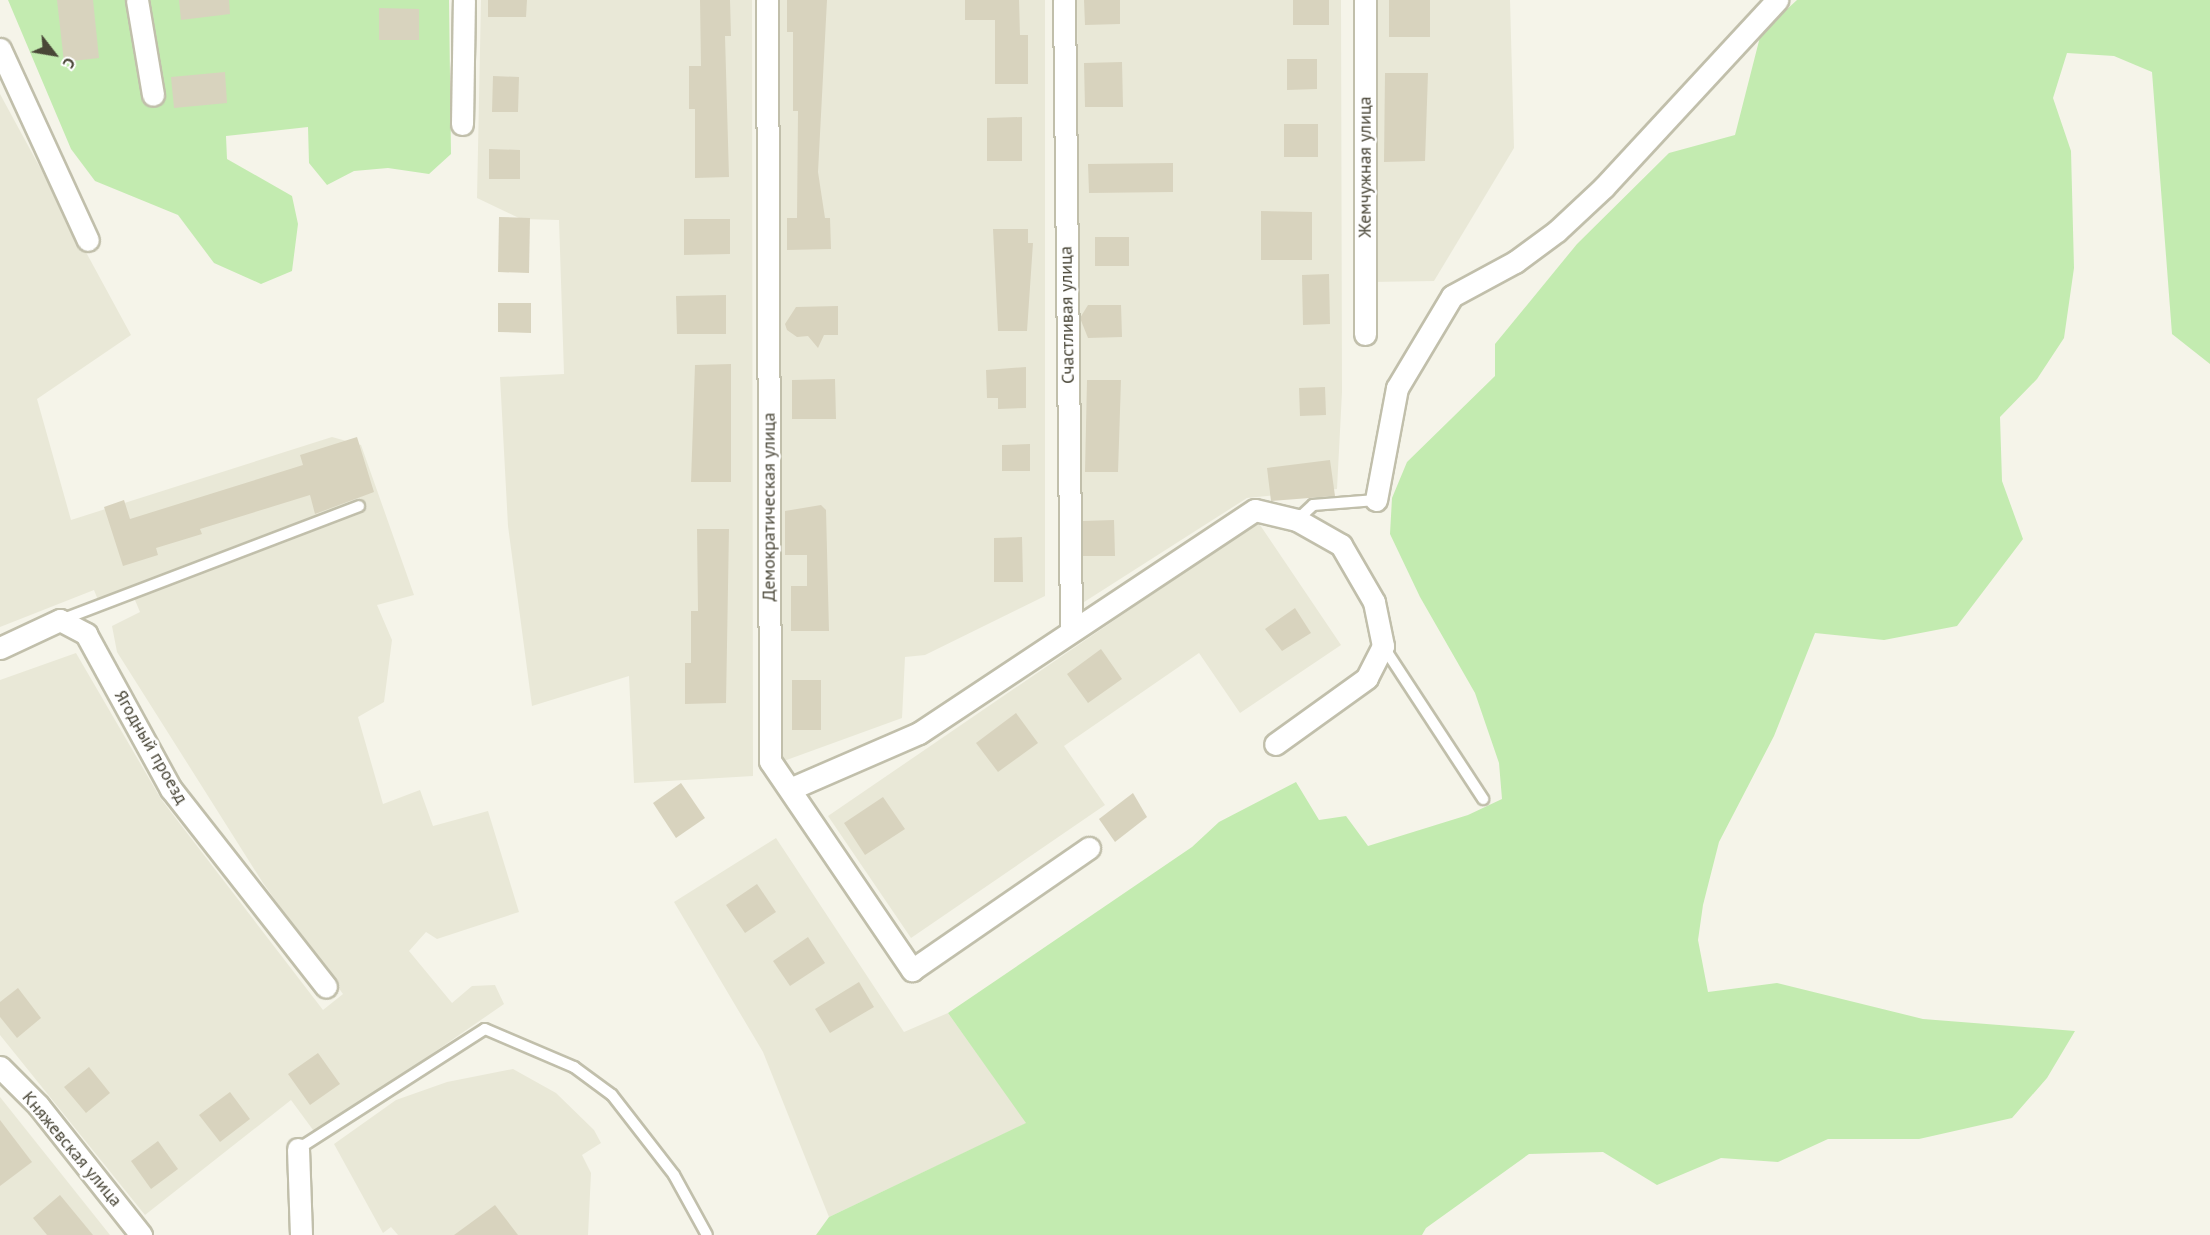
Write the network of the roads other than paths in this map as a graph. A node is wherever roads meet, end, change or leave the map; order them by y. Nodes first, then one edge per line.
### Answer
1 (137, 0) edge
2 (464, 0) edge
3 (767, 0) edge
4 (1064, 0) edge
5 (1365, 0) edge
6 (1777, 0) edge
7 (0, 49) edge
8 (153, 95) dead end
9 (462, 124) dead end
10 (88, 240) dead end
11 (1365, 334) dead end
12 (1376, 500) joint
13 (359, 506) dead end
14 (1297, 520) junction
15 (60, 620) junction
16 (1071, 630) junction
17 (1383, 646) junction
18 (0, 648) edge
19 (1275, 744) dead end
20 (790, 789) junction
21 (1483, 799) dead end
22 (1089, 848) dead end
23 (326, 987) dead end
24 (0, 1067) edge
25 (298, 1149) joint
26 (141, 1235) edge
27 (301, 1235) edge
28 (707, 1235) edge

1 - 8 street
2 - 9 street
3 - 20 street, Демократическая улица
4 - 16 street, Счастливая улица
5 - 11 street, Жемчужная улица
6 - 12 street
7 - 10 street
12 - 14 lane
13 - 15 lane
14 - 16 street
14 - 17 street
15 - 18 street
15 - 23 street, Ягодный проезд
16 - 20 street
17 - 19 street
17 - 21 lane
20 - 22 street, Демократическая улица
24 - 26 street, Княжевская улица
25 - 27 street
25 - 28 lane

